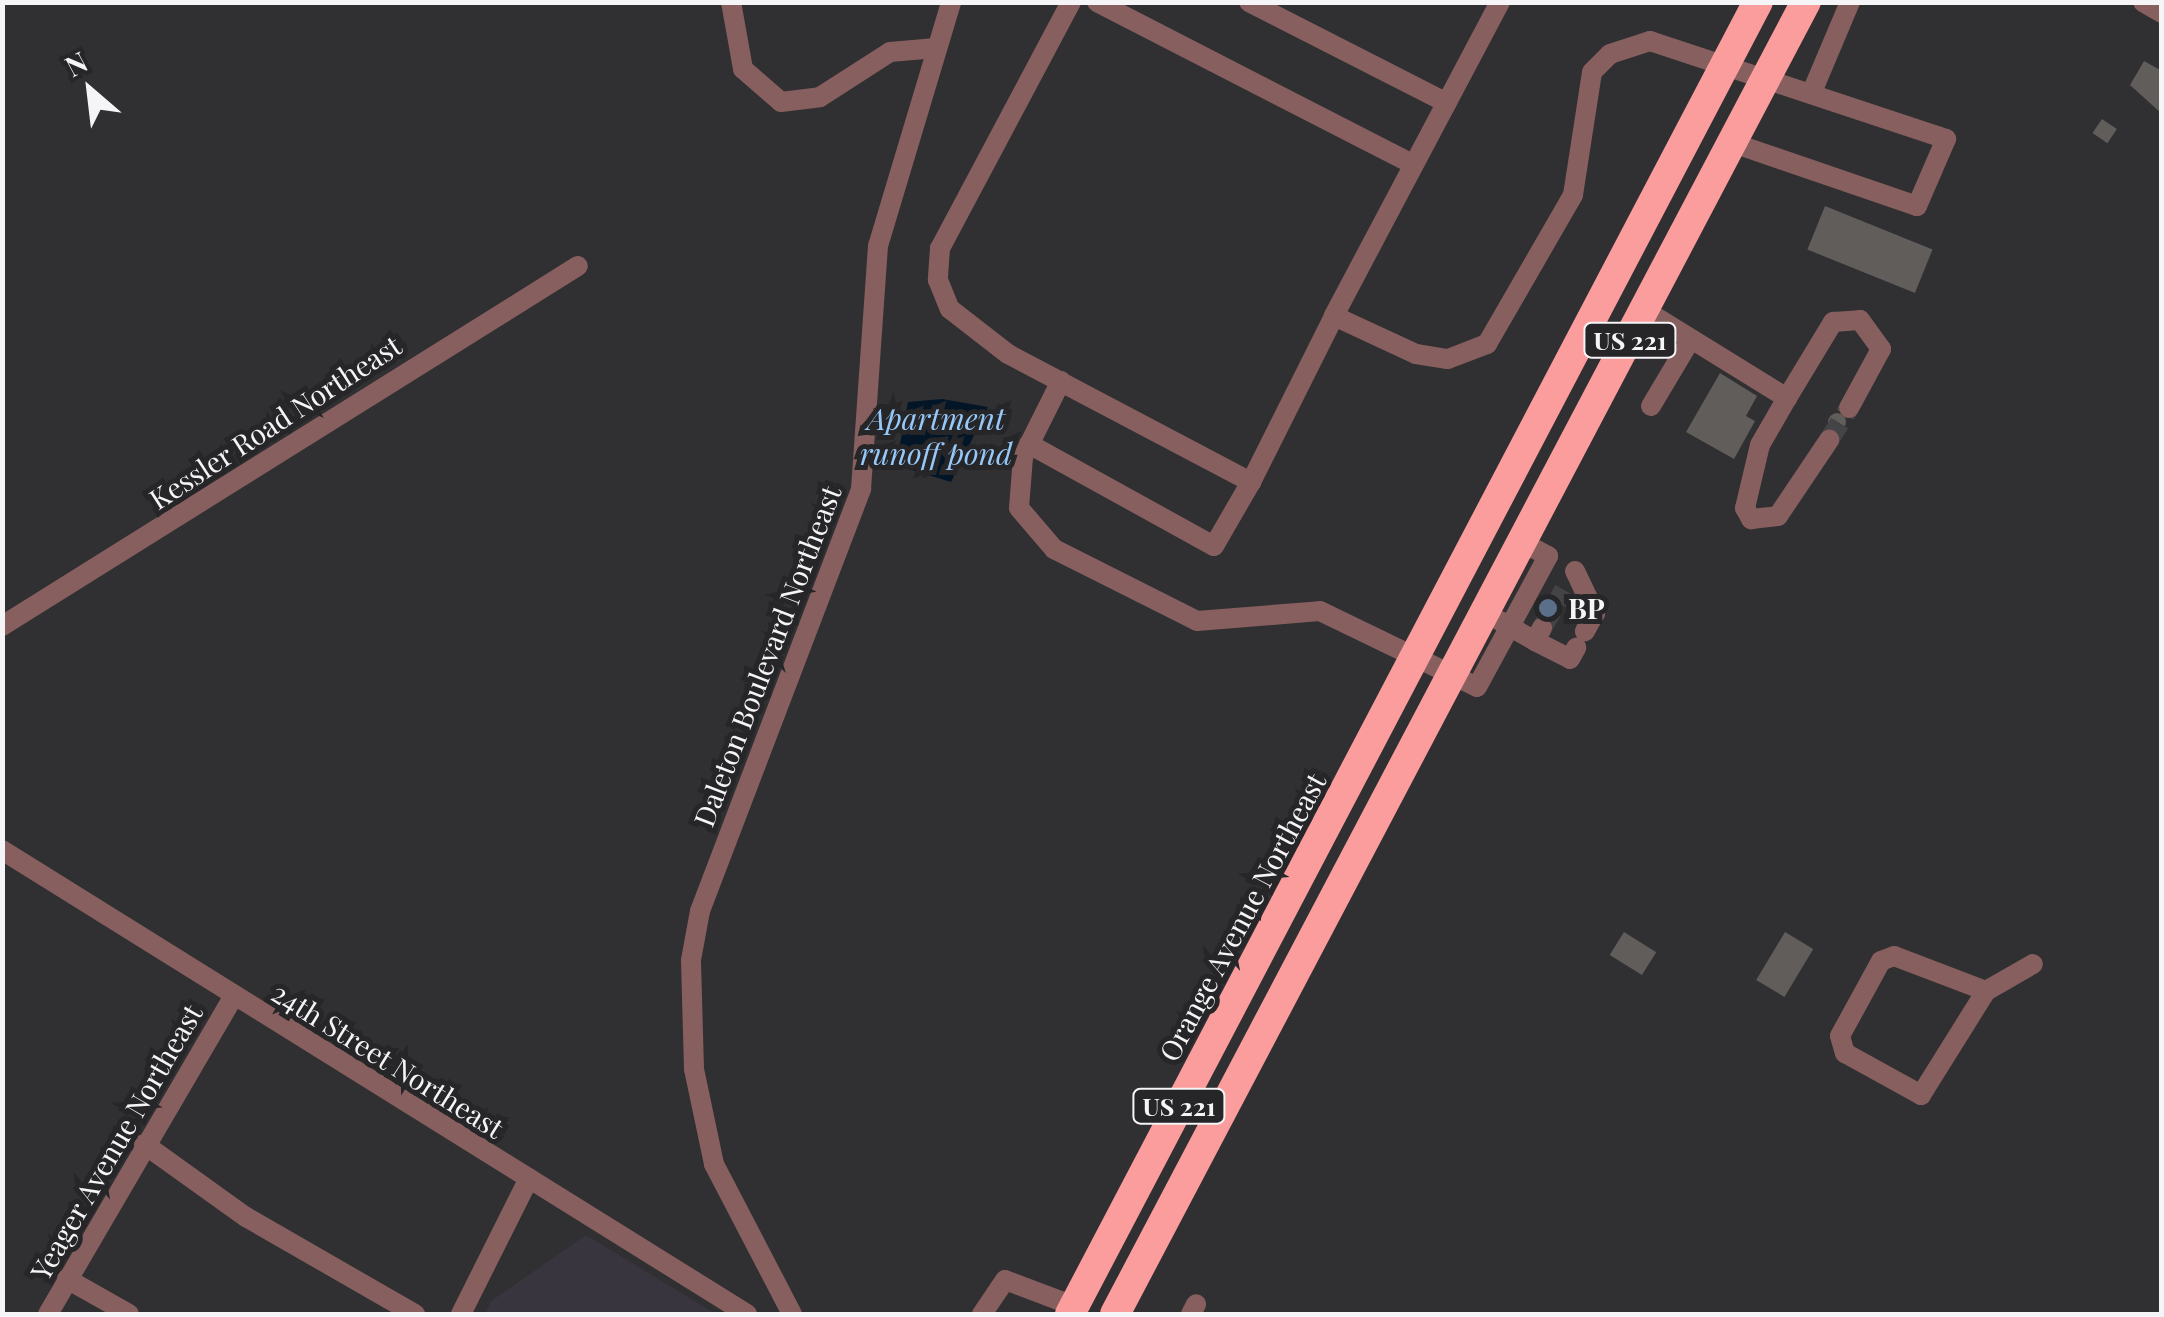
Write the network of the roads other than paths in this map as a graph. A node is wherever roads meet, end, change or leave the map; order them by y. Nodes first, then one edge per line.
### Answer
1 (731, 2) edge
2 (951, 2) edge
3 (1071, 2) edge
4 (1097, 2) edge
5 (1249, 2) edge
6 (1500, 2) edge
7 (1758, 2) edge
8 (1806, 2) edge
9 (1850, 2) edge
10 (2143, 2) edge
11 (2162, 13) edge
12 (936, 48) junction
13 (1729, 60) junction
14 (1770, 75) junction
15 (1812, 92) junction
16 (1446, 103) junction
17 (1733, 143) junction
18 (1414, 165) junction
19 (578, 266) dead end
20 (1646, 311) junction
21 (1334, 316) junction
22 (1691, 339) junction
23 (1062, 382) junction
24 (1787, 398) junction
25 (1652, 406) dead end
26 (1848, 408) tunnel mouth
27 (1829, 440) tunnel mouth
28 (1029, 444) junction
29 (1250, 482) junction
30 (1535, 549) junction
31 (1497, 620) junction
32 (2, 626) edge
33 (1416, 657) junction
34 (1452, 675) junction
35 (2, 850) edge
36 (2033, 964) dead end
37 (1986, 991) junction
38 (234, 997) junction
39 (144, 1144) junction
40 (530, 1178) junction
41 (68, 1278) junction
42 (1072, 1310) edge
43 (48, 1314) edge
44 (130, 1314) edge
45 (416, 1314) edge
46 (461, 1314) edge
47 (746, 1314) edge
48 (792, 1314) edge
49 (982, 1314) edge
50 (1114, 1314) edge

1 - 12 street
2 - 12 street, Daleton Boulevard Northeast
3 - 23 street
4 - 18 street
5 - 16 street
6 - 16 street
7 - 13 highway, Orange Avenue Northeast / US 221
8 - 14 highway, US 221
9 - 15 street
10 - 11 street
12 - 48 street, Daleton Boulevard Northeast
13 - 14 street
13 - 21 street
13 - 33 highway, Orange Avenue Northeast / US 221
14 - 15 street
14 - 17 highway, US 221
15 - 17 street
16 - 18 street
17 - 20 highway, US 221
18 - 21 street
19 - 32 street, Kessler Road Northeast
20 - 22 street
20 - 30 highway, US 221
21 - 29 street
22 - 24 street
22 - 25 street
23 - 28 street
23 - 29 street
24 - 26 street
24 - 27 street
28 - 29 street
28 - 33 street
30 - 31 highway, US 221
30 - 31 street
31 - 34 highway, US 221
33 - 34 street
33 - 42 highway, Orange Avenue Northeast / US 221
34 - 50 highway, US 221
35 - 38 street, 24th Street Northeast
36 - 37 street
37 - 37 street
38 - 39 street, Yeager Avenue Northeast
38 - 40 street, 24th Street Northeast
39 - 41 street, Yeager Avenue Northeast
39 - 45 street
40 - 46 street
40 - 47 street, 24th Street Northeast
41 - 43 street, Yeager Avenue Northeast
41 - 44 street
42 - 49 street

